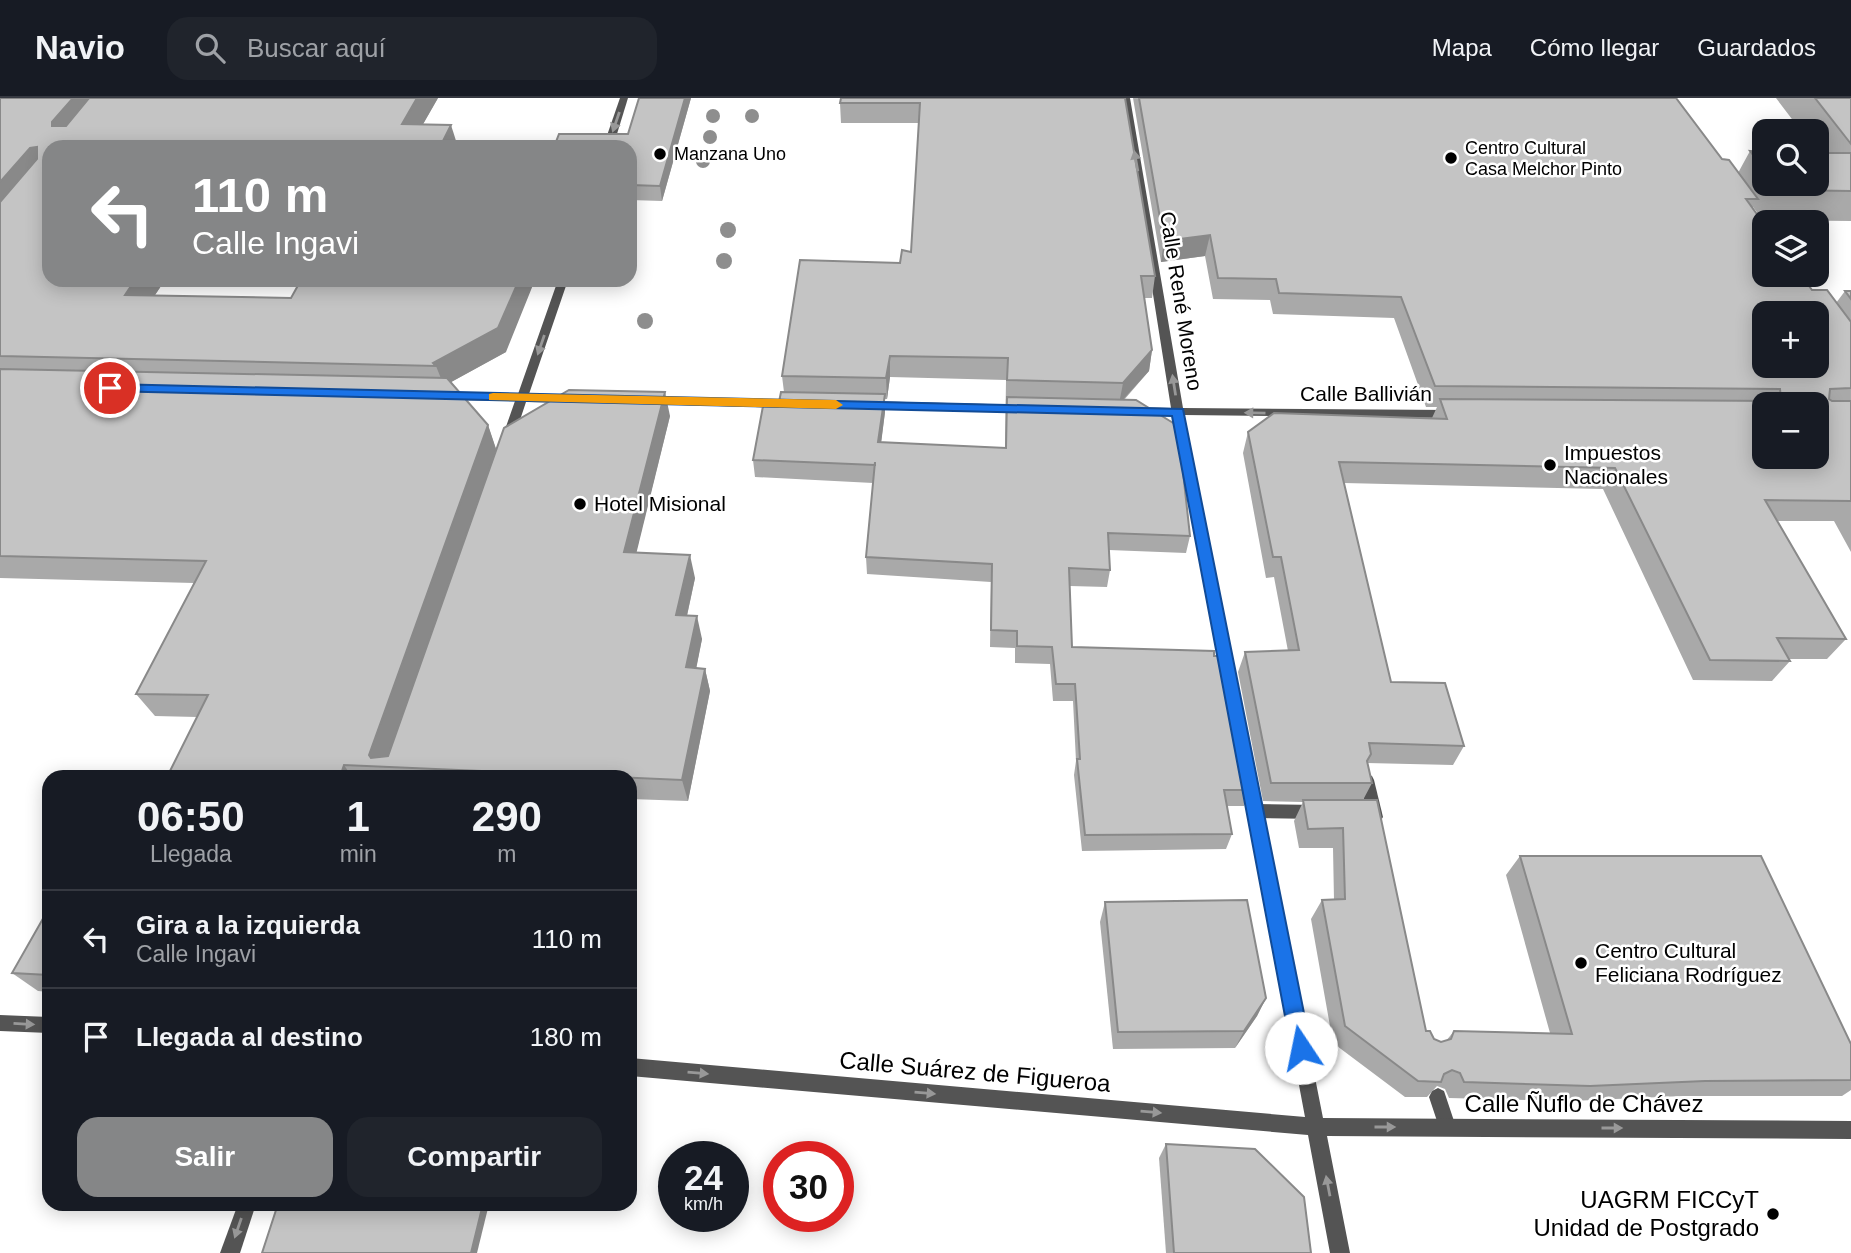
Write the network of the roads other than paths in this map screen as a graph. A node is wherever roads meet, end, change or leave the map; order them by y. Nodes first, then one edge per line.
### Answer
1 (624, 98) edge
2 (1126, 98) edge
3 (610, 140) edge
4 (561, 287) edge
5 (431, 396) edge
6 (522, 398) junction
7 (580, 399) edge
8 (635, 400) edge
9 (815, 404) edge
10 (857, 405) edge
11 (1036, 409) edge
12 (1118, 411) edge
13 (1178, 412) junction
14 (1462, 414) edge
15 (503, 453) edge
16 (1367, 780) edge
17 (1255, 811) junction
18 (1335, 812) edge
19 (1380, 838) edge
20 (0, 1023) edge
21 (42, 1025) edge
22 (637, 1068) edge
23 (1438, 1097) edge
24 (1317, 1127) junction
25 (1447, 1127) junction
26 (1851, 1130) edge
27 (245, 1211) edge
28 (230, 1253) edge
29 (1340, 1253) edge

1 -> 3 street
13 -> 2 street, Calle René Moreno
4 -> 6 street
5 - 6 street
6 - 7 street
6 - 15 street
8 - 9 street
10 - 11 street
12 - 13 street, Calle Ballivián
14 -> 13 street, Calle Ballivián
13 - 17 street, Calle René Moreno
16 - 19 street
17 - 18 street
17 - 24 street, Calle René Moreno
20 -> 21 street
22 -> 24 street, Calle Suárez de Figueroa
23 - 25 street
24 -> 25 street, Calle Ñuflo de Chávez
29 -> 24 street, Calle René Moreno
25 -> 26 street, Calle Ñuflo de Chávez
27 -> 28 street

